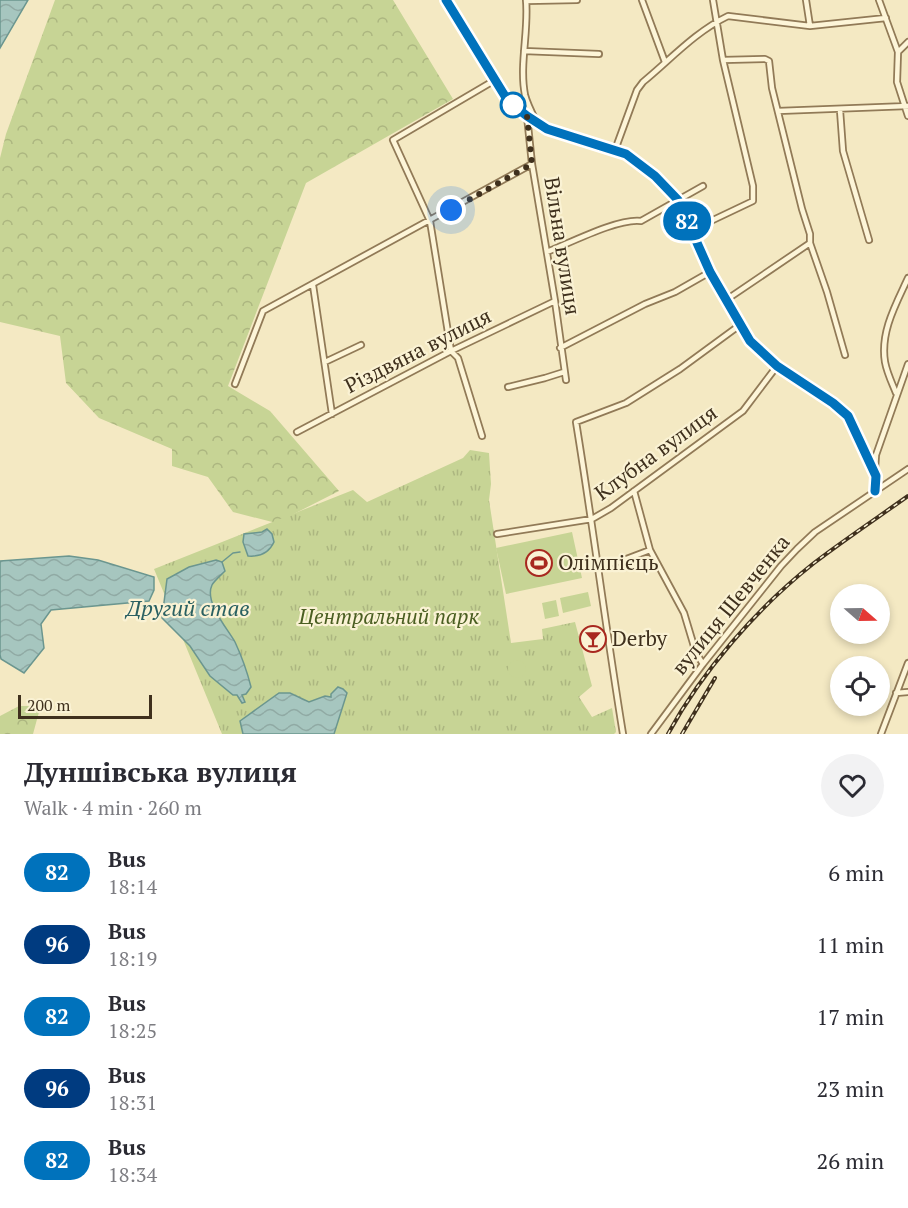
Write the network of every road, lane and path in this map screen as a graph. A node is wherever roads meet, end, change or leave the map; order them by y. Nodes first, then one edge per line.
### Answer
1 (526, 0) edge
2 (577, 0) edge
3 (642, 0) edge
4 (713, 0) edge
5 (806, 0) edge
6 (879, 0) edge
7 (448, 1) edge
8 (886, 18) junction
9 (716, 22) junction
10 (810, 26) junction
11 (908, 42) edge
12 (524, 51) junction
13 (898, 52) junction
14 (599, 54) dead end
15 (723, 60) junction
16 (665, 62) junction
17 (495, 80) junction
18 (906, 106) edge
19 (840, 110) junction
20 (778, 111) junction
21 (527, 116) junction
22 (908, 116) edge
23 (536, 121) junction
24 (615, 150) junction
25 (532, 164) junction
26 (703, 186) dead end
27 (678, 200) junction
28 (430, 221) junction
29 (692, 230) junction
30 (869, 240) dead end
31 (810, 243) junction
32 (547, 252) junction
33 (710, 272) junction
34 (908, 278) edge
35 (314, 285) junction
36 (726, 300) junction
37 (555, 301) junction
38 (740, 326) junction
39 (361, 345) dead end
40 (560, 348) junction
41 (451, 351) junction
42 (845, 355) dead end
43 (325, 362) junction
44 (908, 364) edge
45 (777, 366) junction
46 (564, 372) junction
47 (566, 380) dead end
48 (235, 384) dead end
49 (508, 387) dead end
50 (896, 393) junction
51 (332, 414) junction
52 (297, 432) dead end
53 (482, 436) dead end
54 (908, 470) edge
55 (875, 473) junction
56 (634, 491) junction
57 (875, 491) junction
58 (592, 519) junction
59 (497, 534) dead end
60 (650, 550) junction
61 (597, 566) junction
62 (908, 663) edge
63 (703, 664) junction
64 (908, 692) edge
65 (896, 693) junction
66 (623, 734) edge
67 (651, 734) edge
68 (881, 734) edge

1 - 2 street
1 - 12 street
3 - 16 street
4 - 9 street
5 - 10 street
6 - 8 street
7 - 17 street
8 - 10 street
8 - 13 street
9 - 10 street
9 - 15 street
9 - 16 street
11 - 13 street
12 - 14 street
12 - 23 street
13 - 18 street
15 - 20 street
15 - 29 street
16 - 24 street
17 - 21 street
17 - 28 street
18 - 19 street
18 - 22 street
19 - 20 street
19 - 30 street
20 - 31 street
21 - 23 street
21 - 25 street, Вільна вулиця
23 - 24 street
24 - 27 street
25 - 28 street
25 - 32 street, Вільна вулиця
26 - 27 street
27 - 29 street
27 - 32 street
28 - 35 street
28 - 41 street
29 - 33 street
31 - 36 street
31 - 42 street
32 - 37 street, Вільна вулиця
33 - 36 street
33 - 40 street
34 - 50 street
35 - 43 street
35 - 48 street
36 - 38 street
37 - 40 street, Вільна вулиця
37 - 41 street, Різдвяна вулиця
38 - 45 street
38 - 58 street
39 - 43 street
40 - 46 street, Вільна вулиця
41 - 51 street, Різдвяна вулиця
41 - 53 street
43 - 51 street
44 - 50 street
45 - 55 street
45 - 56 street, Клубна вулиця
46 - 47 street, Вільна вулиця
46 - 49 street
50 - 55 street
51 - 52 street, Різдвяна вулиця
54 - 57 street, вулиця Шевченка
55 - 57 street
56 - 58 street, Клубна вулиця
56 - 60 street
57 - 63 street, вулиця Шевченка
58 - 59 street, Клубна вулиця
58 - 61 street
60 - 61 street
60 - 63 street
61 - 66 street
62 - 65 street
63 - 67 street, вулиця Шевченка
64 - 65 street
65 - 68 street

